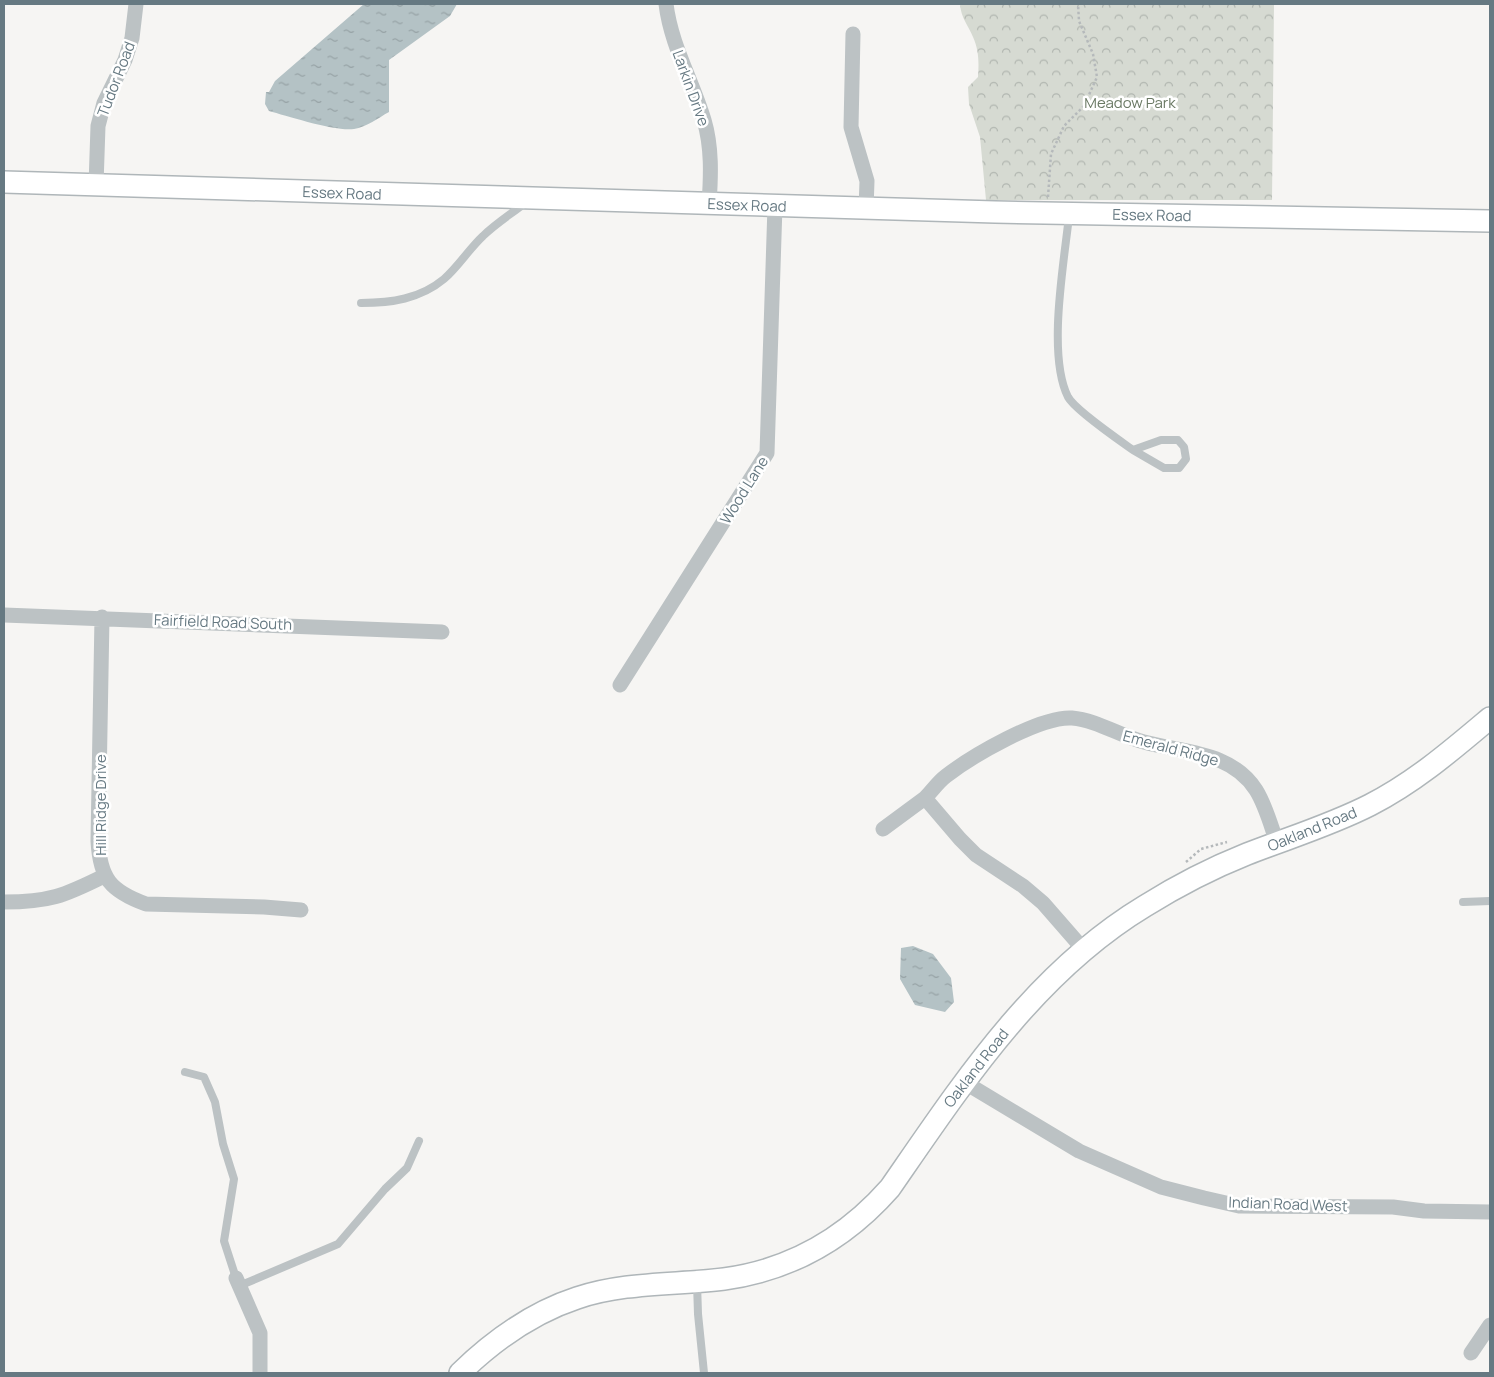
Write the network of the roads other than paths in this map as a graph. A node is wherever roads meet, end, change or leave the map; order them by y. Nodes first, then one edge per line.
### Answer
1 (136, 4) edge
2 (666, 4) edge
3 (853, 34) dead end
4 (4, 182) edge
5 (96, 185) junction
6 (530, 198) junction
7 (709, 204) junction
8 (775, 206) junction
9 (866, 209) junction
10 (1070, 214) junction
11 (1490, 221) edge
12 (361, 303) dead end
13 (1133, 450) junction
14 (4, 615) edge
15 (102, 617) junction
16 (442, 632) dead end
17 (620, 685) dead end
18 (1490, 718) edge
19 (925, 798) junction
20 (883, 829) dead end
21 (1277, 843) junction
22 (104, 876) junction
23 (1490, 901) edge
24 (4, 902) edge
25 (1463, 902) dead end
26 (301, 910) dead end
27 (1084, 950) junction
28 (185, 1072) dead end
29 (964, 1082) junction
30 (420, 1141) dead end
31 (1490, 1212) edge
32 (697, 1281) junction
33 (238, 1282) junction
34 (1490, 1325) edge
35 (1471, 1352) dead end
36 (260, 1373) edge
37 (460, 1373) edge
38 (704, 1373) edge

1 - 5 street, Tudor Road
2 - 7 street, Larkin Drive
3 - 9 street
4 - 5 street, Essex Road
5 - 6 street, Essex Road
6 - 7 street, Essex Road
6 - 12 lane
7 - 8 street, Essex Road
8 - 9 street, Essex Road
8 - 17 street, Wood Lane
9 - 10 street, Essex Road
10 - 11 street, Essex Road
10 - 13 lane
13 - 13 lane
14 - 15 street, Fairfield Road South
15 - 16 street, Fairfield Road South
15 - 22 street, Hill Ridge Drive
18 - 21 street, Oakland Road
19 - 20 street, Emerald Ridge
19 - 21 street, Emerald Ridge
19 - 27 street
21 - 27 street, Oakland Road
22 - 24 street
22 - 26 street, Hill Ridge Drive
23 - 25 lane
27 - 29 street, Oakland Road
28 - 33 lane
29 - 31 street, Indian Road West
29 - 32 street, Oakland Road
30 - 33 lane
32 - 37 street, Oakland Road
32 - 38 lane
33 - 36 street
34 - 35 street

